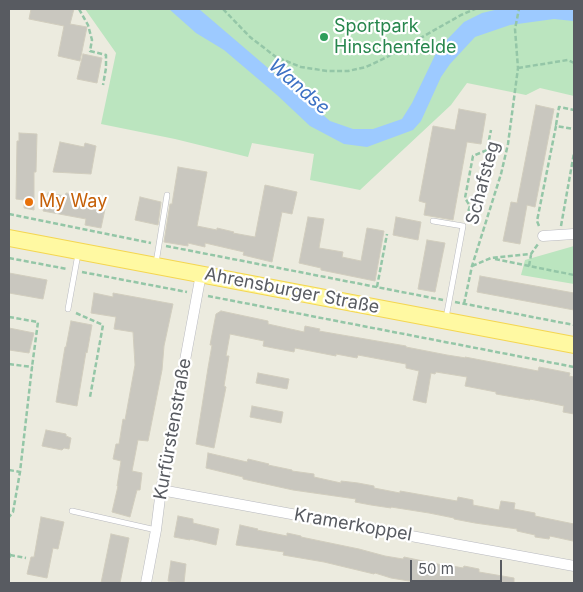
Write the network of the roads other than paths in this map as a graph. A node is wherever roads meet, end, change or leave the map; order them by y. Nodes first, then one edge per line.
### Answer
1 (167, 194) dead end
2 (433, 221) dead end
3 (574, 234) edge
4 (543, 236) road end
5 (9, 238) edge
6 (78, 251) junction
7 (155, 266) junction
8 (201, 274) junction
9 (68, 309) road end
10 (445, 321) junction
11 (574, 345) edge
12 (161, 490) junction
13 (72, 512) dead end
14 (156, 530) junction
15 (574, 566) edge
16 (146, 583) edge

1 - 7 lane
2 - 10 lane
3 - 4 street
5 - 6 main road, Ahrensburger Straße
6 - 7 main road, Ahrensburger Straße
6 - 9 lane
7 - 8 main road, Ahrensburger Straße
8 - 10 main road, Ahrensburger Straße
8 - 12 street, Kurfürstenstraße
10 - 11 main road, Ahrensburger Straße
12 - 14 street, Kurfürstenstraße
12 - 15 street, Kramerkoppel
13 - 14 lane
14 - 16 street, Kurfürstenstraße

